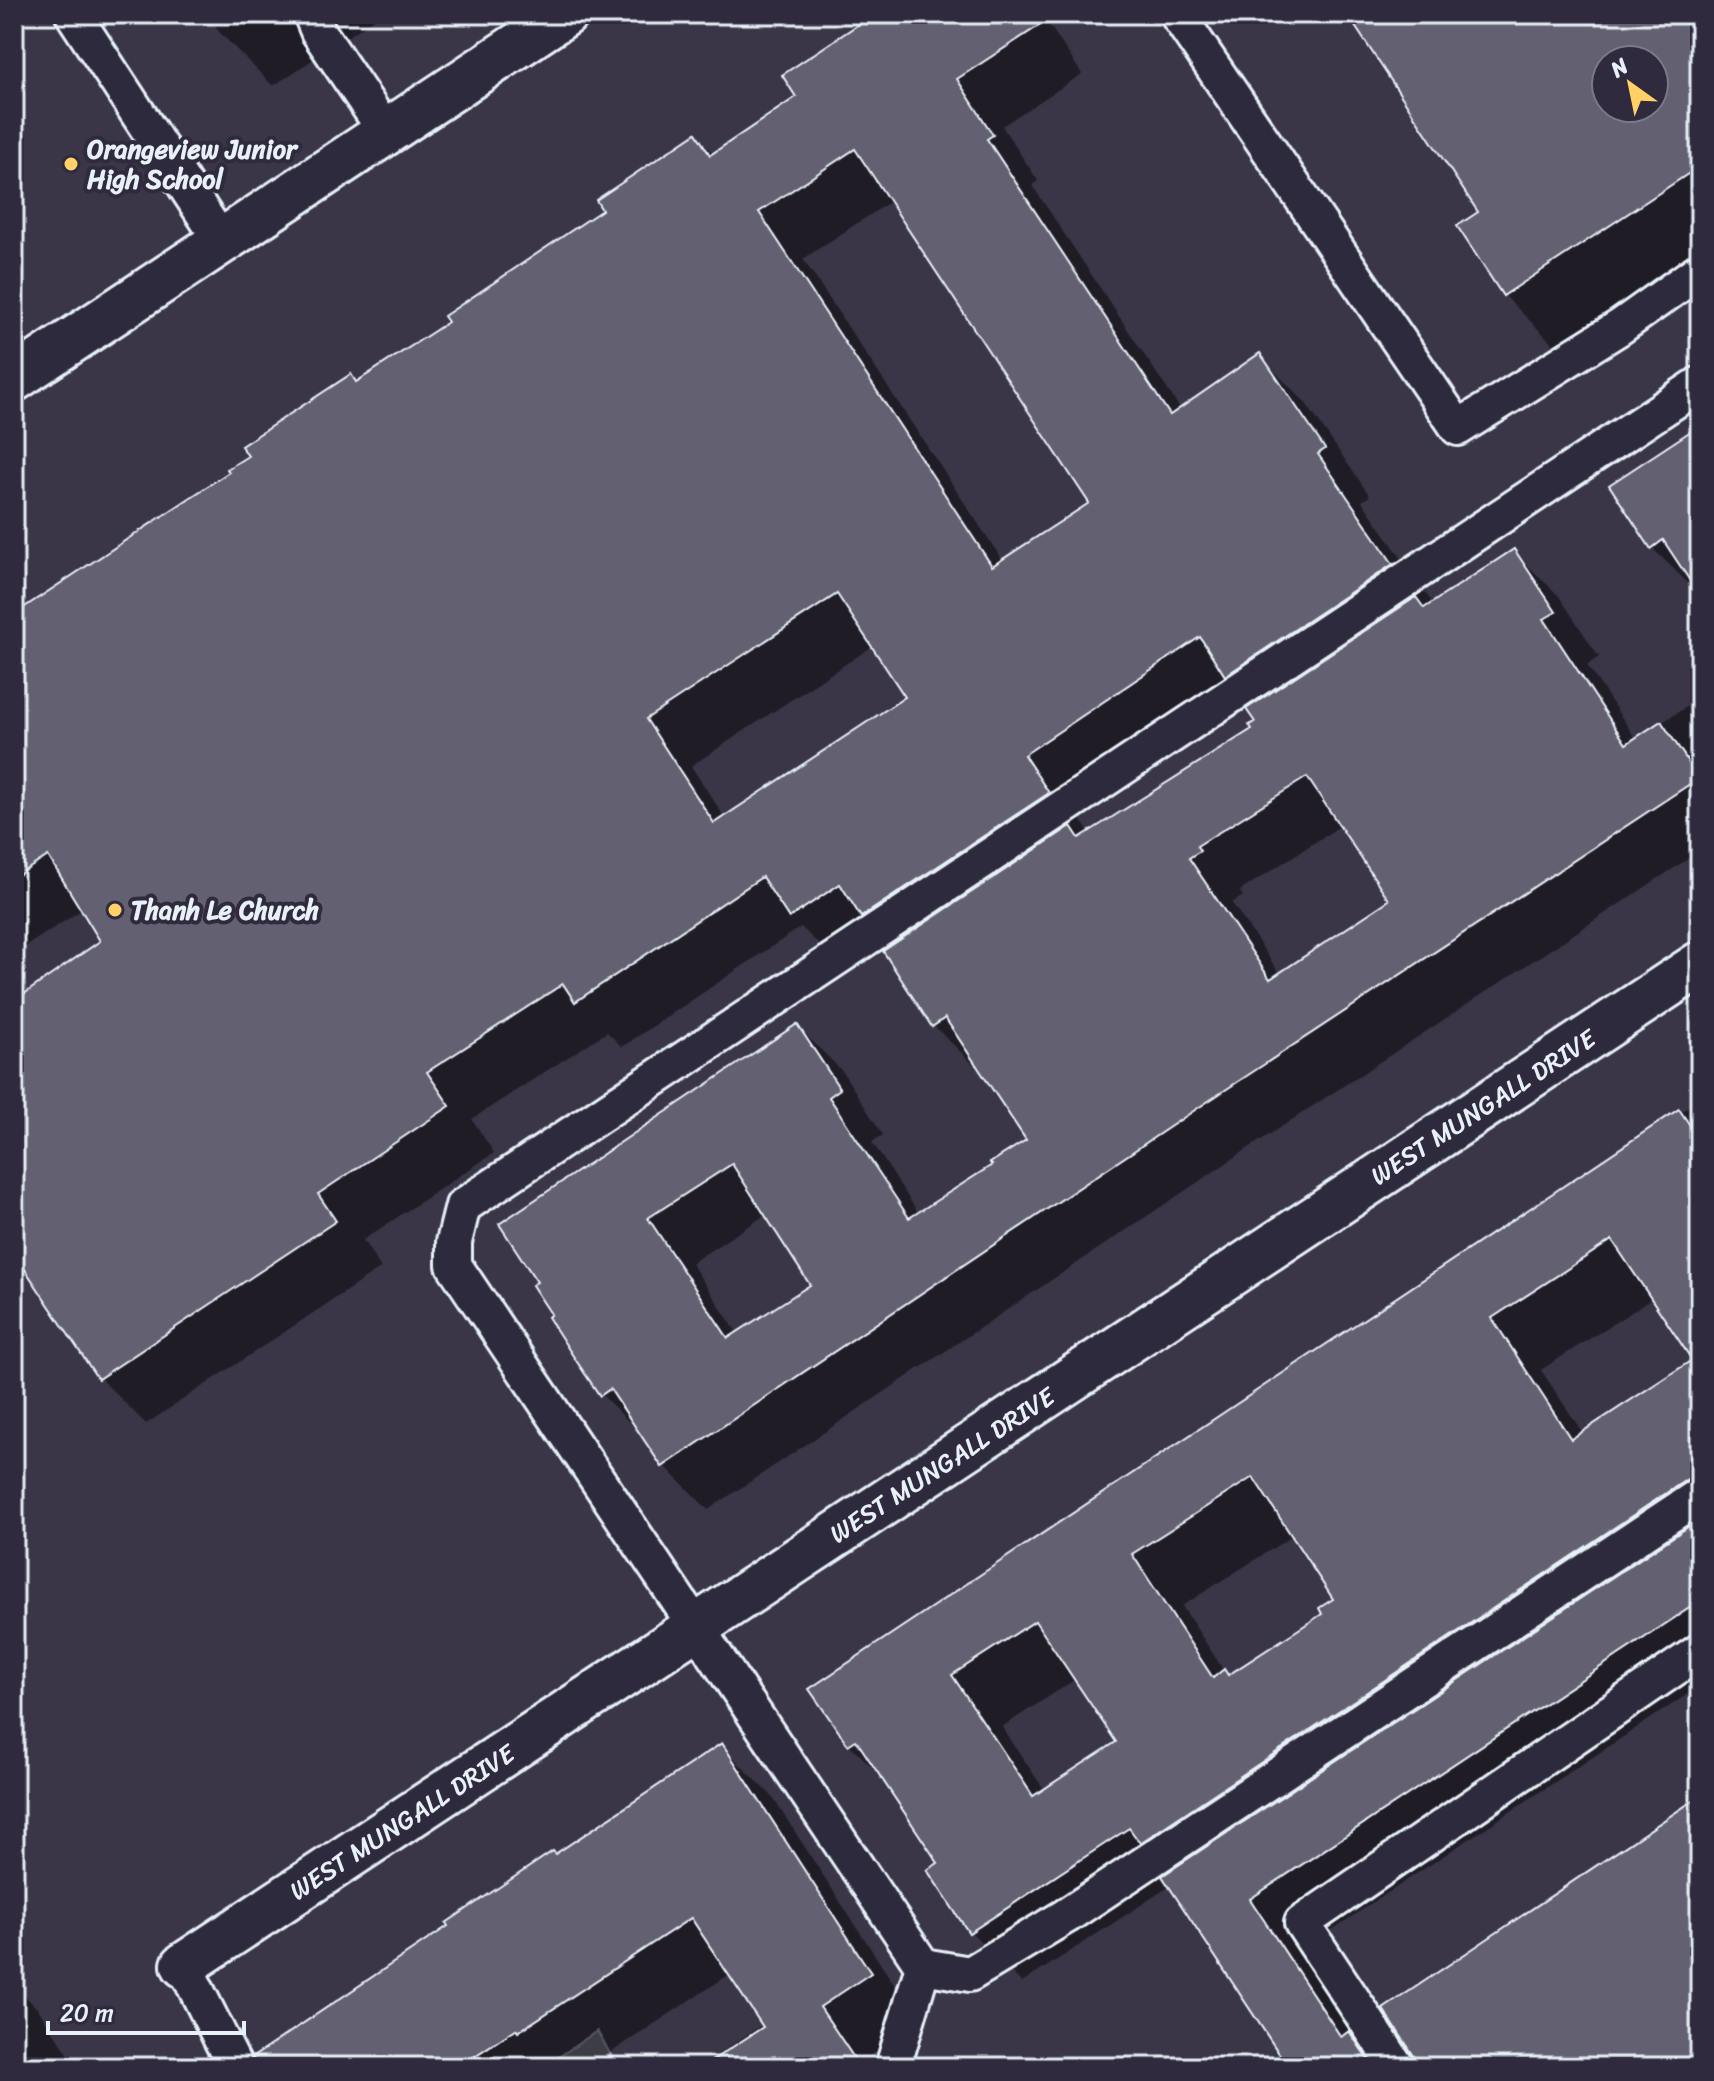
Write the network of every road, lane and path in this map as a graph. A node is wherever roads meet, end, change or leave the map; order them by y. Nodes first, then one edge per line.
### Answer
1 (73, 14) edge
2 (311, 14) edge
3 (565, 14) edge
4 (1177, 14) edge
5 (386, 132) junction
6 (222, 242) junction
7 (1700, 270) edge
8 (14, 379) edge
9 (1700, 384) edge
10 (1700, 964) edge
11 (1700, 1495) edge
12 (695, 1628) junction
13 (1700, 1651) edge
14 (184, 1965) joint
15 (923, 1966) junction
16 (235, 2067) edge
17 (893, 2067) edge
18 (1397, 2067) edge

1 - 6 lane
2 - 5 lane
3 - 5 street
4 - 7 lane
5 - 6 street
6 - 8 street
9 - 12 lane
10 - 12 street, WEST MUNGALL DRIVE
11 - 15 lane
12 - 14 street, WEST MUNGALL DRIVE
12 - 15 lane
13 - 18 lane
14 - 16 lane
15 - 17 lane

